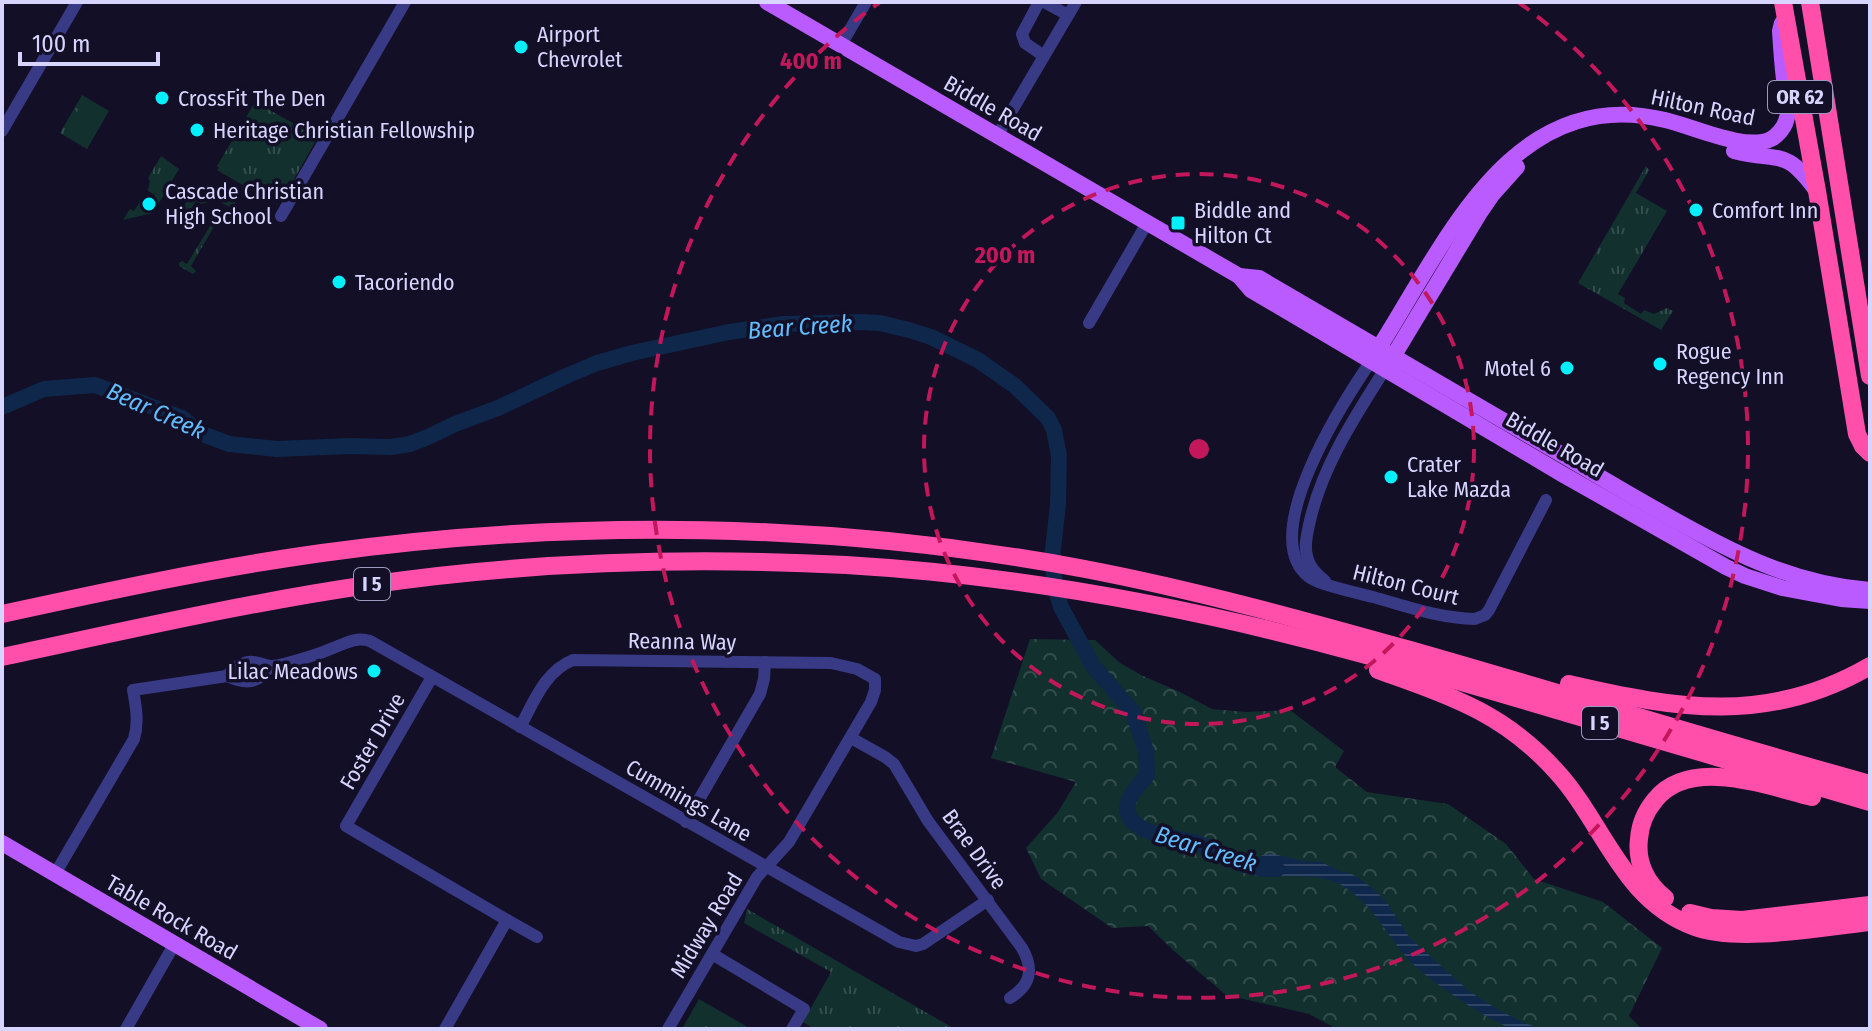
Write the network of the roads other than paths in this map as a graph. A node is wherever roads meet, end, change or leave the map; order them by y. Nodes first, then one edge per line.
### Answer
1 (77, 2) edge
2 (405, 2) edge
3 (767, 2) edge
4 (866, 2) edge
5 (1041, 2) edge
6 (1076, 2) edge
7 (1810, 2) edge
8 (1784, 8) edge
9 (1068, 15) junction
10 (841, 45) junction
11 (1044, 56) junction
12 (2, 131) edge
13 (997, 136) junction
14 (1817, 191) junction
15 (281, 216) dead end
16 (1147, 223) junction
17 (1862, 286) edge
18 (1089, 323) dead end
19 (1382, 359) junction
20 (1869, 367) edge
21 (1870, 453) edge
22 (1546, 500) dead end
23 (1870, 590) edge
24 (1870, 601) edge
25 (2, 614) edge
26 (1330, 645) junction
27 (2, 657) edge
28 (765, 662) junction
29 (270, 666) junction
30 (1870, 666) edge
31 (227, 676) junction
32 (432, 677) junction
33 (875, 679) joint
34 (1515, 680) junction
35 (520, 727) junction
36 (851, 738) junction
37 (1870, 784) edge
38 (1870, 804) edge
39 (686, 822) junction
40 (2, 843) edge
41 (766, 867) junction
42 (55, 874) junction
43 (988, 900) junction
44 (1870, 905) edge
45 (507, 920) junction
46 (1870, 922) edge
47 (537, 937) dead end
48 (175, 943) junction
49 (712, 954) junction
50 (1010, 998) dead end
51 (316, 1028) edge
52 (126, 1029) edge
53 (445, 1029) edge
54 (668, 1029) edge
55 (792, 1029) edge

1 - 12 street
2 - 15 street
3 - 10 main road, Biddle Road
4 - 10 street
5 - 9 street
5 - 11 street
6 - 9 street
7 - 17 highway, OR 62
8 - 14 highway, OR 62
8 - 19 main road, Hilton Road
9 - 11 street
10 - 13 main road, Biddle Road
11 - 13 street
13 - 16 main road, Biddle Road
14 - 19 main road, Hilton Road
14 - 21 highway, OR 62
16 - 18 street
16 - 19 main road, Biddle Road
17 - 20 highway, OR 62
19 - 22 street, Hilton Court
19 - 23 main road, Biddle Road
19 - 24 main road, Biddle Road
25 - 34 highway, I 5
26 - 27 highway, I 5
26 - 38 highway, I 5
26 - 46 highway
28 - 33 street, Reanna Way
28 - 35 street, Reanna Way
28 - 39 street
29 - 31 street
29 - 31 street
29 - 32 street, Cummings Lane
30 - 34 highway
31 - 42 street
32 - 35 street, Cummings Lane
32 - 45 street, Foster Drive
33 - 36 street, Midway Road
34 - 37 highway, I 5
35 - 39 street, Cummings Lane
36 - 41 street, Midway Road
36 - 43 street, Brae Drive
38 - 44 highway
39 - 41 street, Cummings Lane
40 - 42 main road, Table Rock Road
41 - 43 street, Cummings Lane
41 - 49 street, Midway Road
42 - 48 main road, Table Rock Road
43 - 50 street, Brae Drive
45 - 47 street
45 - 53 street
48 - 51 main road, Table Rock Road
48 - 52 street
49 - 54 street, Midway Road
49 - 55 street

